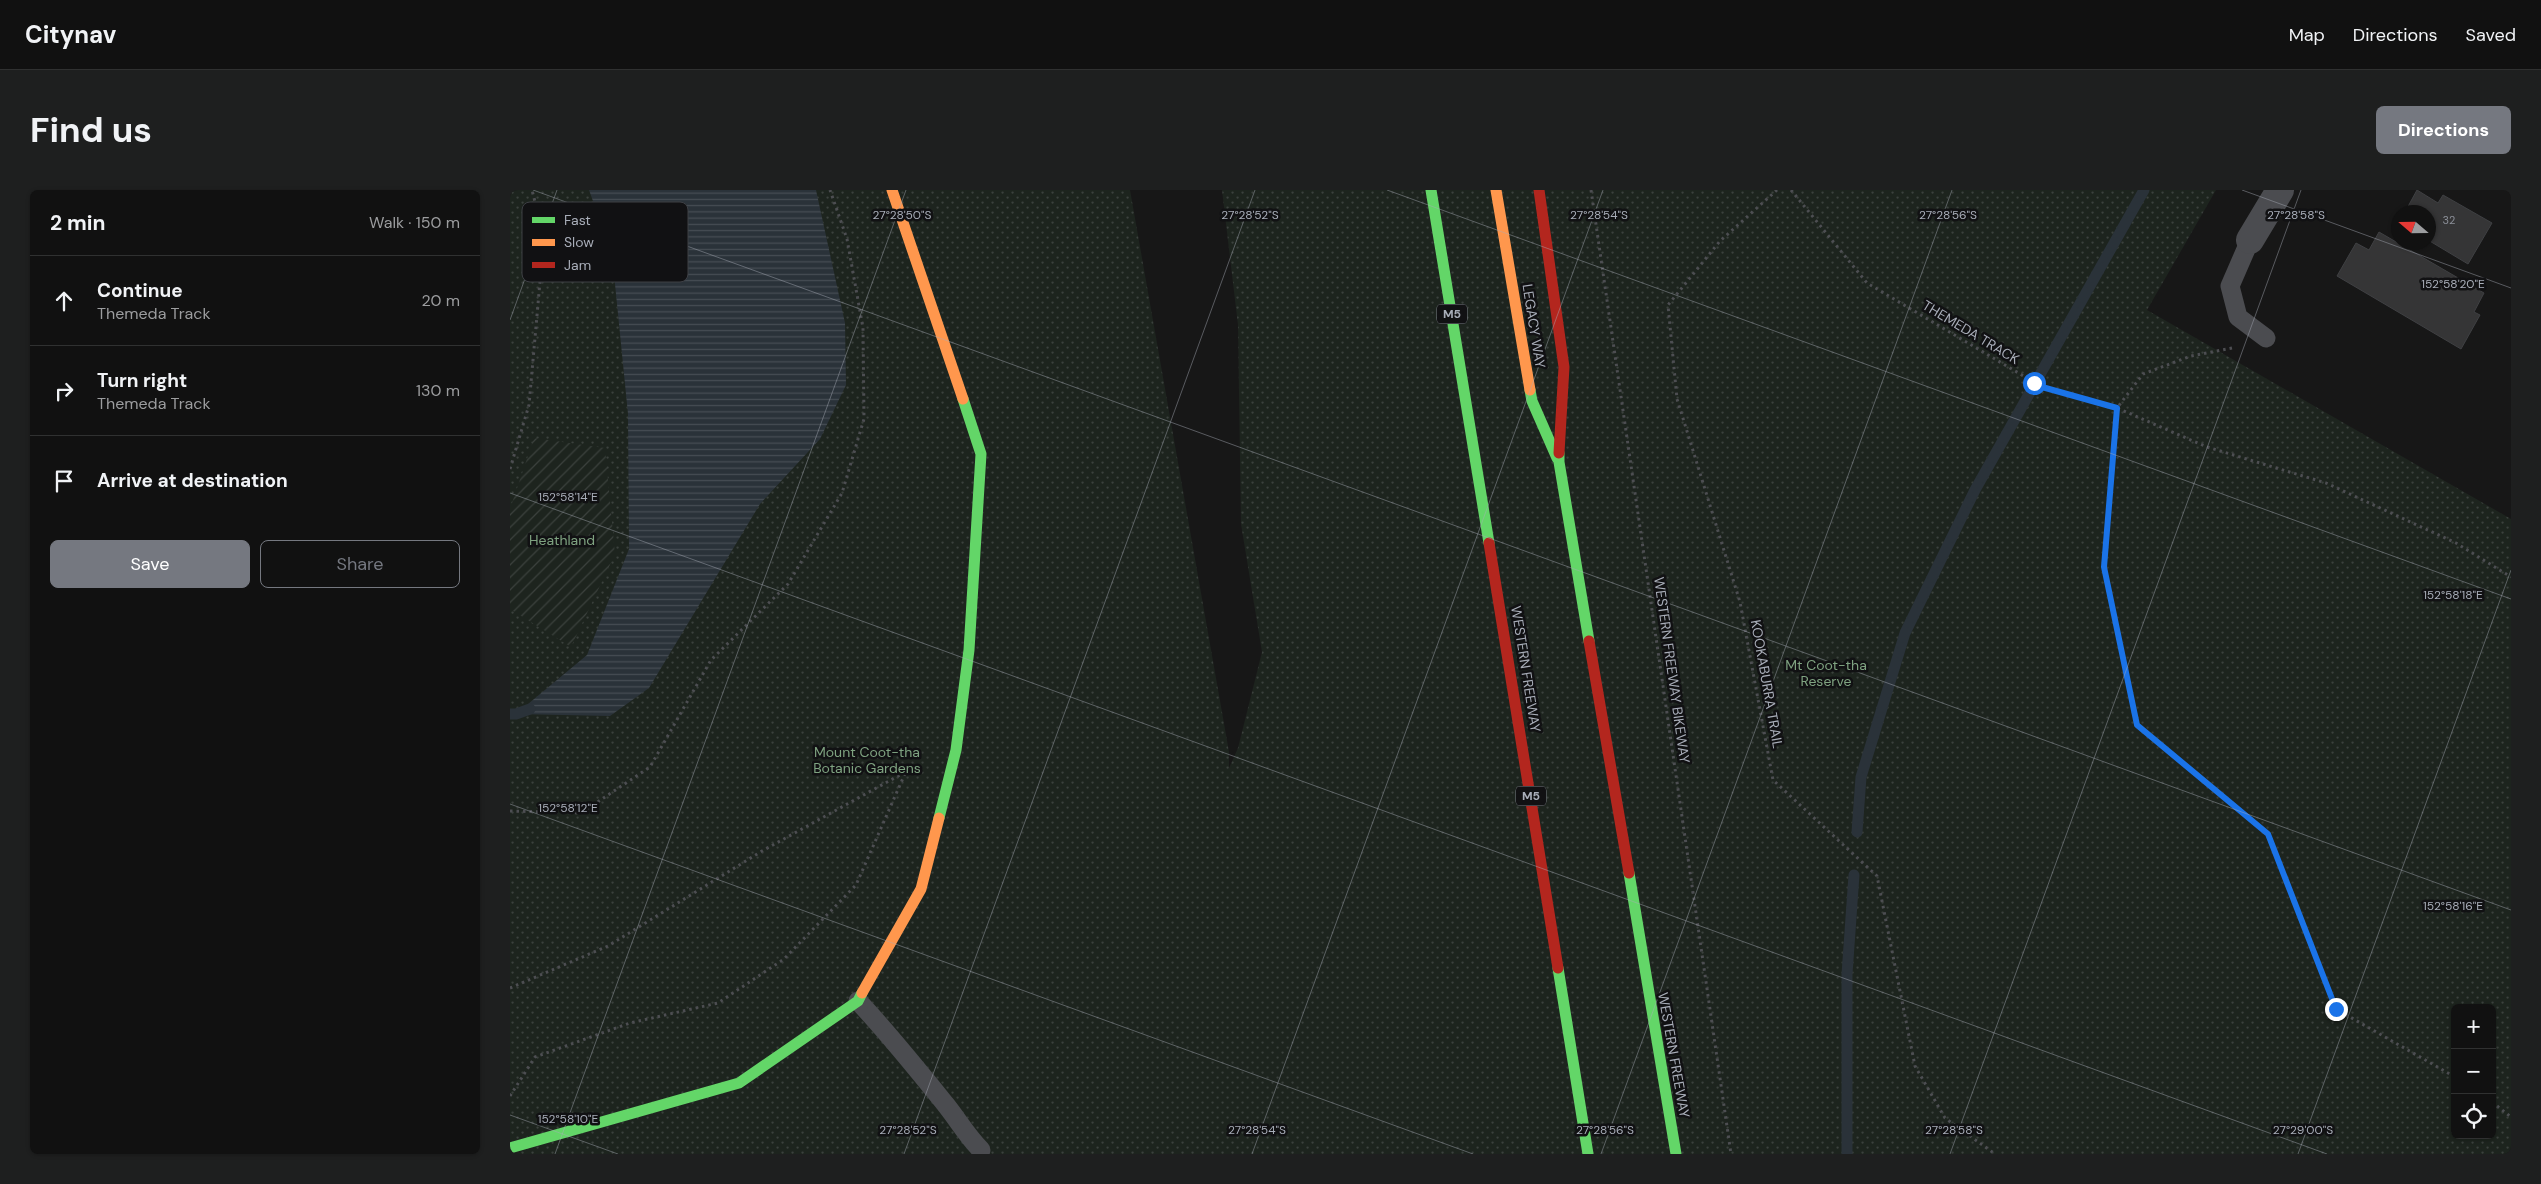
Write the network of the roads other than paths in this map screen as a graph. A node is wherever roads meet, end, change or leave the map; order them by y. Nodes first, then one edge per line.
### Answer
1 (892, 190) edge
2 (1431, 190) edge
3 (1496, 190) edge
4 (1539, 190) edge
5 (2280, 190) edge
6 (2250, 240) joint
7 (2266, 338) road end
8 (1559, 462) junction
9 (858, 1001) junction
10 (510, 1148) edge
11 (981, 1150) dead end
12 (1588, 1154) edge
13 (1676, 1154) edge

1 - 9 main road
2 - 12 main road, WESTERN FREEWAY / M5
3 - 8 main road, LEGACY WAY
4 - 8 main road, WESTERN FREEWAY
5 - 6 street
6 - 7 lane
8 - 13 main road, WESTERN FREEWAY
9 - 10 main road
9 - 11 lane

